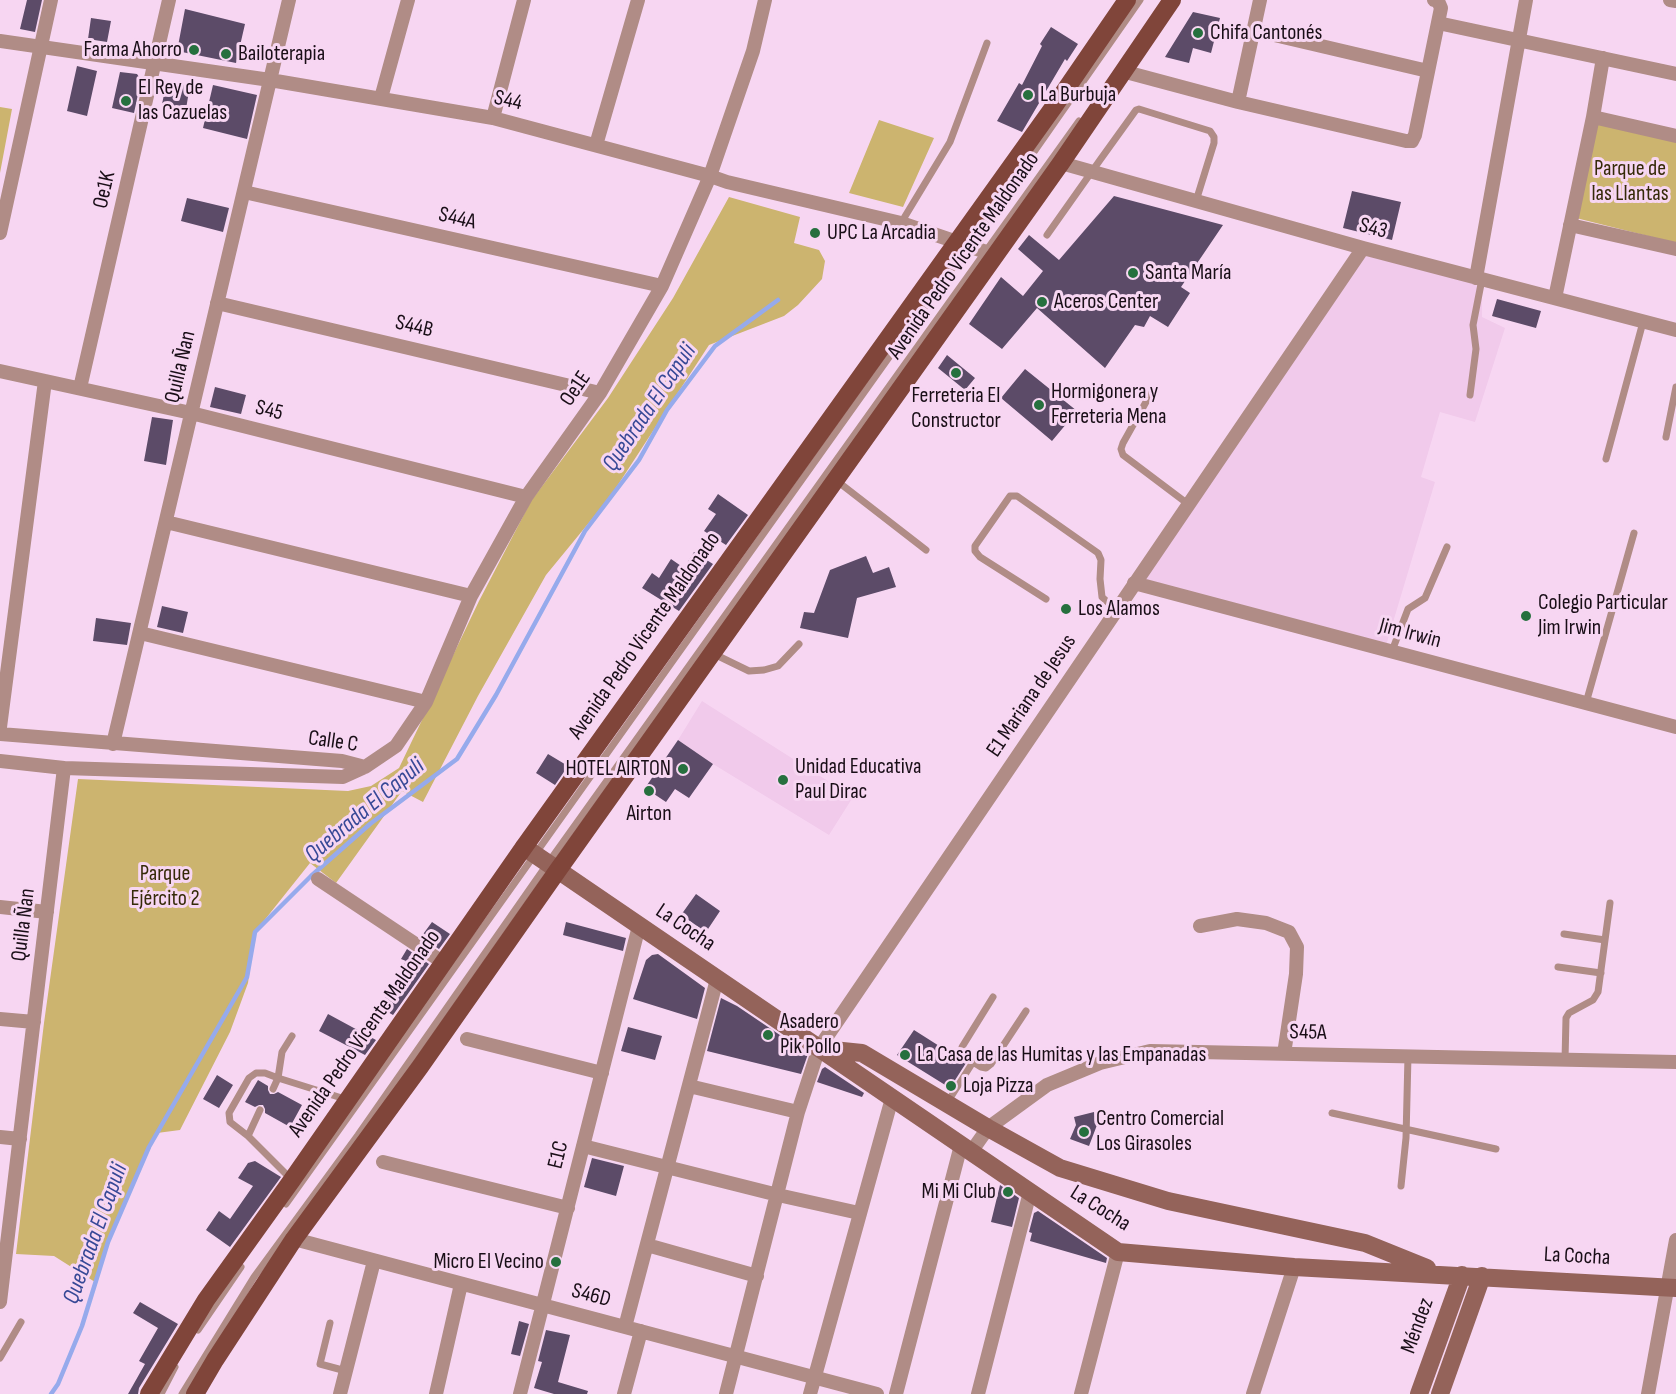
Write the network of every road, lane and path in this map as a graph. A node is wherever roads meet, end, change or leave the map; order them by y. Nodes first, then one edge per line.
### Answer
1 (51, 0) edge
2 (170, 0) edge
3 (289, 0) edge
4 (408, 0) edge
5 (524, 0) edge
6 (638, 0) edge
7 (765, 0) edge
8 (1127, 0) edge
9 (1140, 0) edge
10 (1162, 0) edge
11 (1172, 0) edge
12 (1260, 0) edge
13 (1526, 0) edge
14 (1670, 0) edge
15 (1436, 1) edge
16 (1676, 1) edge
17 (1438, 23) junction
18 (1253, 30) junction
19 (1518, 40) junction
20 (0, 41) edge
21 (987, 43) dead end
22 (40, 47) junction
23 (1603, 58) junction
24 (156, 63) junction
25 (1122, 71) junction
26 (1428, 71) junction
27 (1676, 74) edge
28 (270, 80) junction
29 (381, 98) junction
30 (1238, 102) junction
31 (1090, 106) dead end
32 (1083, 115) dead end
33 (1593, 117) junction
34 (493, 118) junction
35 (1676, 136) edge
36 (596, 145) junction
37 (1061, 163) junction
38 (1092, 172) junction
39 (710, 176) junction
40 (243, 192) junction
41 (1196, 201) junction
42 (901, 223) junction
43 (1570, 225) junction
44 (0, 233) edge
45 (1047, 236) dead end
46 (963, 243) junction
47 (1363, 248) junction
48 (1676, 249) edge
49 (991, 253) junction
50 (1479, 279) junction
51 (662, 286) junction
52 (1555, 298) junction
53 (218, 303) junction
54 (1643, 322) junction
55 (1676, 330) edge
56 (0, 370) edge
57 (45, 381) junction
58 (1676, 387) edge
59 (81, 388) junction
60 (600, 393) junction
61 (1150, 393) dead end
62 (1470, 395) dead end
63 (191, 413) junction
64 (1666, 437) dead end
65 (1606, 459) dead end
66 (835, 479) junction
67 (526, 497) junction
68 (1188, 504) junction
69 (166, 522) junction
70 (1634, 533) dead end
71 (1446, 546) dead end
72 (926, 550) dead end
73 (1134, 583) junction
74 (471, 596) junction
75 (1046, 599) dead end
76 (1116, 610) junction
77 (140, 633) junction
78 (798, 644) dead end
79 (1392, 651) junction
80 (712, 653) junction
81 (426, 702) junction
82 (1586, 703) junction
83 (0, 727) edge
84 (1676, 727) edge
85 (0, 734) edge
86 (113, 744) junction
87 (0, 761) edge
88 (365, 767) junction
89 (64, 768) junction
90 (541, 859) junction
91 (318, 879) dead end
92 (1610, 903) dead end
93 (0, 907) edge
94 (47, 912) junction
95 (639, 926) junction
96 (1200, 926) dead end
97 (1564, 934) dead end
98 (1605, 940) junction
99 (444, 963) junction
100 (1558, 967) dead end
101 (1601, 973) junction
102 (717, 979) junction
103 (993, 997) dead end
104 (1026, 1011) dead end
105 (0, 1019) edge
106 (34, 1023) junction
107 (292, 1036) dead end
108 (467, 1039) dead end
109 (819, 1048) junction
110 (1284, 1054) junction
111 (1408, 1056) junction
112 (1564, 1060) junction
113 (973, 1062) junction
114 (1676, 1062) edge
115 (602, 1073) junction
116 (278, 1078) junction
117 (689, 1086) junction
118 (273, 1089) dead end
119 (892, 1098) junction
120 (348, 1100) junction
121 (947, 1103) junction
122 (260, 1110) dead end
123 (798, 1112) junction
124 (1332, 1113) dead end
125 (988, 1128) junction
126 (1405, 1128) junction
127 (248, 1136) junction
128 (0, 1137) edge
129 (20, 1139) junction
130 (583, 1146) junction
131 (966, 1148) junction
132 (1496, 1149) dead end
133 (383, 1162) dead end
134 (668, 1166) junction
135 (292, 1180) junction
136 (1401, 1186) dead end
137 (1030, 1192) junction
138 (778, 1195) junction
139 (567, 1208) junction
140 (281, 1210) dead end
141 (859, 1213) junction
142 (275, 1218) dead end
143 (294, 1239) junction
144 (1676, 1240) edge
145 (647, 1245) junction
146 (1118, 1252) junction
147 (3, 1254) edge
148 (374, 1261) junction
149 (1294, 1266) junction
150 (1440, 1274) junction
151 (1462, 1275) junction
152 (757, 1276) junction
153 (1482, 1276) junction
154 (461, 1284) junction
155 (1671, 1287) edge
156 (0, 1302) edge
157 (543, 1305) junction
158 (21, 1322) dead end
159 (330, 1323) dead end
160 (625, 1327) junction
161 (640, 1331) junction
162 (736, 1357) junction
163 (0, 1358) edge
164 (346, 1371) junction
165 (814, 1377) junction
166 (149, 1394) edge
167 (161, 1394) edge
168 (182, 1394) edge
169 (195, 1394) edge
170 (340, 1394) edge
171 (436, 1394) edge
172 (520, 1394) edge
173 (624, 1394) edge
174 (726, 1394) edge
175 (810, 1394) edge
176 (877, 1394) edge
177 (896, 1394) edge
178 (978, 1394) edge
179 (1081, 1394) edge
180 (1253, 1394) edge
181 (1419, 1394) edge
182 (1440, 1394) edge
183 (1648, 1394) edge

1 - 22 street
2 - 24 street, Oe1K
3 - 28 street, Quilla Ñan
4 - 29 street
5 - 34 street
6 - 36 street
7 - 39 street, Oe1E
8 - 46 main road, Avenida Pedro Vicente Maldonado
9 - 46 lane
10 - 31 lane
11 - 25 main road, Avenida Pedro Vicente Maldonado
12 - 18 street
13 - 19 street
14 - 16 street
15 - 17 street
17 - 19 street
17 - 26 street
18 - 26 street
18 - 30 street
19 - 23 street
19 - 50 street
20 - 22 street, S44
21 - 42 lane
22 - 24 street, S44
22 - 44 street
23 - 27 street
23 - 33 street
24 - 28 street, S44
24 - 59 street, Oe1K
25 - 30 street
25 - 37 main road, Avenida Pedro Vicente Maldonado
26 - 30 street
28 - 29 street, S44
28 - 40 street, Quilla Ñan
29 - 34 street, S44
32 - 49 lane
33 - 35 street
33 - 43 street
34 - 36 street, S44
36 - 39 street, S44
37 - 38 street, S43
37 - 49 main road, Avenida Pedro Vicente Maldonado
38 - 41 street, S43
38 - 41 lane
38 - 45 lane
39 - 42 street, S44
39 - 51 street, Oe1E
40 - 51 street, S44A
40 - 53 street, Quilla Ñan
41 - 47 street, S43
42 - 46 street, S44
43 - 48 street
43 - 52 street
46 - 49 street, S44
46 - 90 main road, Avenida Pedro Vicente Maldonado
47 - 50 street, S43
47 - 68 street, E1 Mariana de Jesus
49 - 66 main road, Avenida Pedro Vicente Maldonado
49 - 90 lane
50 - 52 street, S43
50 - 62 lane
51 - 60 street, Oe1E
52 - 54 street, S43
53 - 60 street, S44B
53 - 63 street, Quilla Ñan
54 - 55 street, S43
54 - 65 lane
56 - 57 street, S45
57 - 59 street, S45
57 - 83 street
58 - 64 lane
59 - 63 street, S45
60 - 67 street, Oe1E
61 - 68 lane
63 - 67 street, S45
63 - 69 street, Quilla Ñan
66 - 72 lane
66 - 80 main road, Avenida Pedro Vicente Maldonado
67 - 74 street, Oe1E
68 - 73 street, E1 Mariana de Jesus
69 - 74 street
69 - 77 street, Quilla Ñan
70 - 82 lane
71 - 79 lane
73 - 76 street, E1 Mariana de Jesus
73 - 79 street, Jim Irwin
74 - 81 street, Oe1E
75 - 76 lane
76 - 109 street, E1 Mariana de Jesus
77 - 81 street
77 - 86 street, Quilla Ñan
78 - 80 lane
79 - 82 street, Jim Irwin
80 - 90 main road, Avenida Pedro Vicente Maldonado
81 - 88 street, Oe1E
82 - 84 street, Jim Irwin
85 - 86 street, Calle C
86 - 88 street, Calle C
87 - 89 street, Calle C
88 - 89 street, Calle C
89 - 94 street, Quilla Ñan
90 - 95 street, La Cocha
90 - 99 main road, Avenida Pedro Vicente Maldonado
90 - 140 lane
90 - 143 main road, Avenida Pedro Vicente Maldonado
90 - 168 lane
91 - 99 street
92 - 98 lane
93 - 94 street
94 - 106 street, Quilla Ñan
95 - 102 street, La Cocha
95 - 115 street, E1C
96 - 110 street
97 - 98 lane
98 - 101 lane
99 - 120 main road, Avenida Pedro Vicente Maldonado
100 - 101 lane
101 - 112 lane
102 - 109 street, La Cocha
102 - 117 street
103 - 113 lane
104 - 113 lane
105 - 106 street
106 - 129 street, Quilla Ñan
107 - 116 lane
108 - 115 street
109 - 119 street, La Cocha
109 - 121 street, La Cocha
109 - 123 street, E1 Mariana de Jesus
110 - 111 street, S45A
110 - 125 street, S45A
111 - 112 street, S45A
111 - 126 lane
112 - 114 street, S45A
113 - 121 lane
115 - 130 street, E1C
116 - 118 lane
116 - 120 lane
116 - 127 lane
117 - 123 street
117 - 134 street
119 - 131 street, La Cocha
119 - 141 street
120 - 135 main road, Avenida Pedro Vicente Maldonado
121 - 125 street, La Cocha
122 - 127 lane
123 - 138 street, E1 Mariana de Jesus
124 - 126 lane
125 - 131 street, S45A
125 - 150 street, La Cocha
126 - 132 lane
126 - 136 lane
127 - 135 lane
128 - 129 street
129 - 147 street, Quilla Ñan
130 - 134 street
130 - 139 street, E1C
131 - 137 street, La Cocha
131 - 177 street
133 - 139 street
134 - 138 street
134 - 145 street
135 - 166 main road, Avenida Pedro Vicente Maldonado
137 - 146 street, La Cocha
137 - 178 street
138 - 141 street
138 - 152 street, E1 Mariana de Jesus
139 - 157 street, E1C
141 - 165 street
142 - 167 lane
143 - 148 street, S46D
143 - 169 main road, Avenida Pedro Vicente Maldonado
144 - 155 street
145 - 152 street
145 - 160 street
146 - 149 street, La Cocha
146 - 179 street
147 - 156 street, Quilla Ñan
148 - 154 street, S46D
148 - 164 street
149 - 150 street, La Cocha
149 - 180 street
150 - 151 street, La Cocha
151 - 153 street, La Cocha
151 - 181 street, Méndez
152 - 162 street, E1 Mariana de Jesus
153 - 155 street, La Cocha
153 - 182 street, Méndez
154 - 157 street, S46D
154 - 171 street
155 - 183 street
157 - 160 street, S46D
157 - 172 street, E1C
158 - 163 lane
159 - 164 lane
160 - 161 street, S46D
161 - 162 street, S46D
161 - 173 street
162 - 165 street, S46D
162 - 174 street, E1 Mariana de Jesus
164 - 170 street
165 - 175 street
165 - 176 street, S46D

